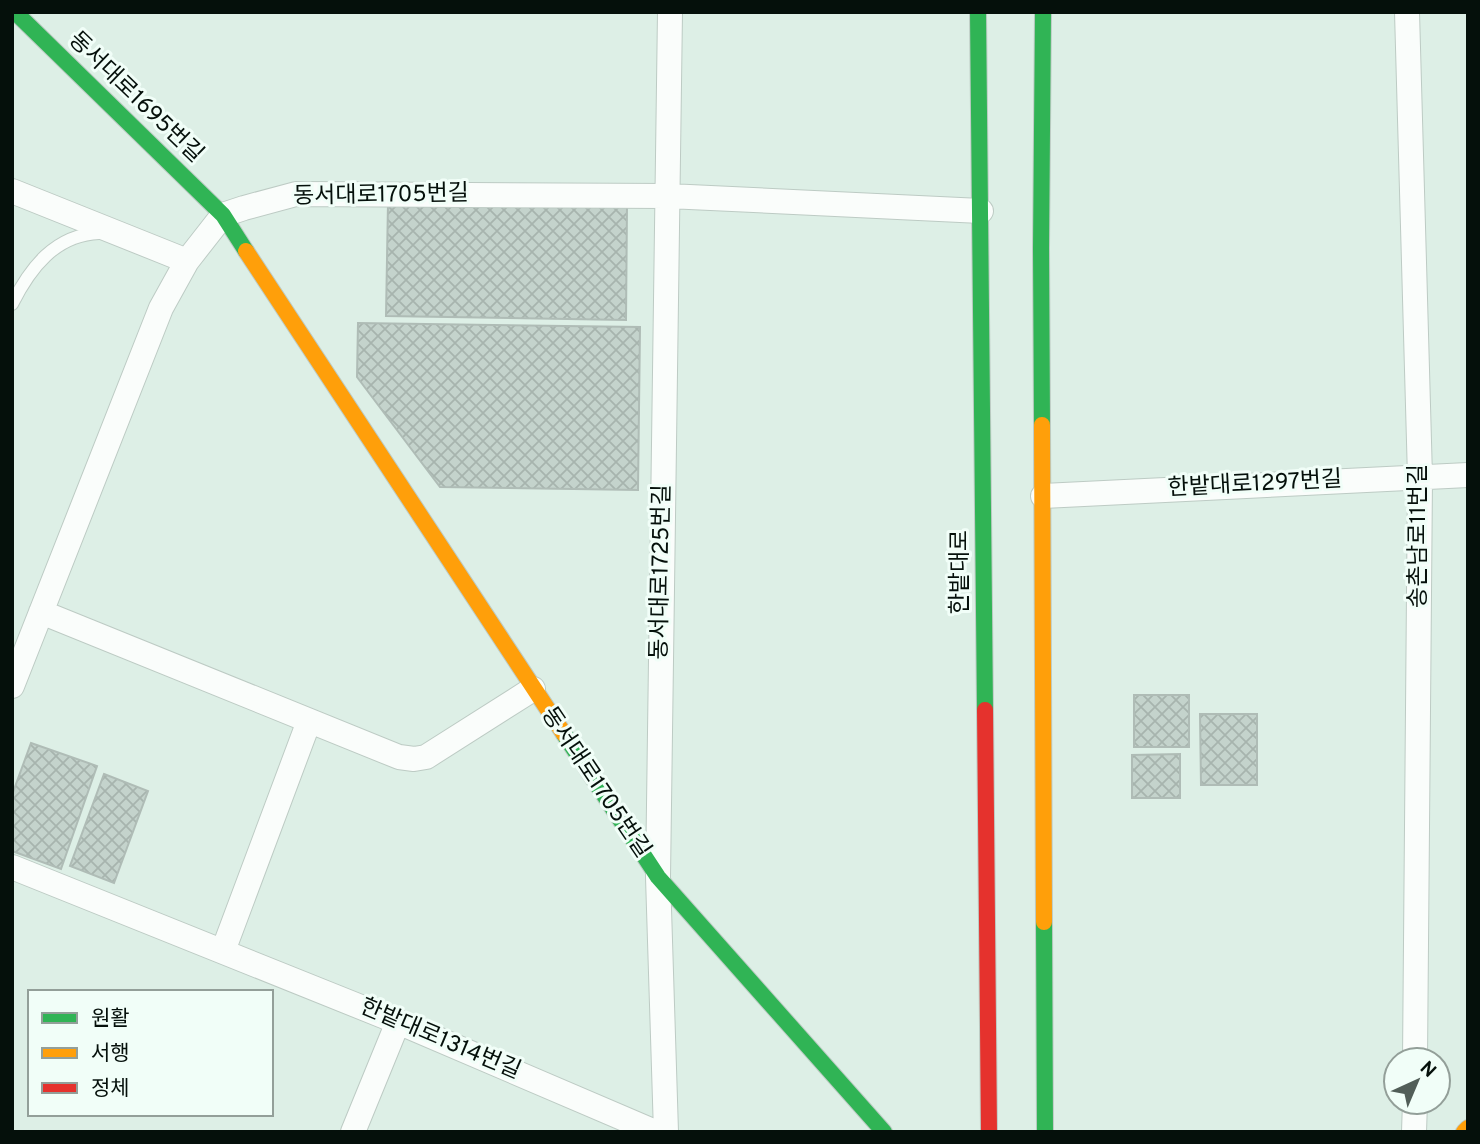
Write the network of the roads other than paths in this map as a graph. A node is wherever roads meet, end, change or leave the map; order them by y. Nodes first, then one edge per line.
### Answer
1 (15, 12) edge
2 (670, 12) edge
3 (978, 12) edge
4 (1043, 12) edge
5 (1407, 12) edge
6 (12, 191) edge
7 (668, 196) junction
8 (981, 211) junction
9 (223, 215) junction
10 (134, 240) junction
11 (187, 261) junction
12 (12, 304) edge
13 (1468, 475) edge
14 (1420, 477) junction
15 (1043, 496) junction
16 (41, 612) junction
17 (12, 686) edge
18 (533, 689) junction
19 (309, 720) junction
20 (12, 867) edge
21 (657, 877) junction
22 (223, 951) junction
23 (398, 1022) junction
24 (1415, 1046) edge
25 (353, 1132) edge
26 (655, 1132) edge
27 (666, 1132) edge
28 (884, 1132) edge
29 (989, 1132) edge
30 (1045, 1132) edge

1 - 9 main road, 동서대로1695번길
2 - 7 street, 동서대로1725번길
3 - 8 main road, 한밭대로
4 - 15 main road
5 - 14 street, 송촌남로11번길
6 - 10 street
7 - 8 street, 동서대로1705번길
7 - 9 street, 동서대로1705번길
7 - 21 street, 동서대로1725번길
8 - 29 main road, 한밭대로
9 - 11 street
9 - 18 main road, 동서대로1705번길
10 - 11 street
10 - 12 lane
11 - 16 street
13 - 14 street, 한밭대로1297번길
14 - 15 street, 한밭대로1297번길
14 - 24 street, 송촌남로11번길
15 - 30 main road
16 - 17 street
16 - 19 street, 동서대로1705번길
18 - 19 street, 동서대로1705번길
18 - 21 main road, 동서대로1705번길
19 - 22 street
20 - 22 street, 한밭대로1314번길
21 - 27 street, 동서대로1725번길
21 - 28 main road
22 - 23 street, 한밭대로1314번길
23 - 25 street
23 - 26 street, 한밭대로1314번길

